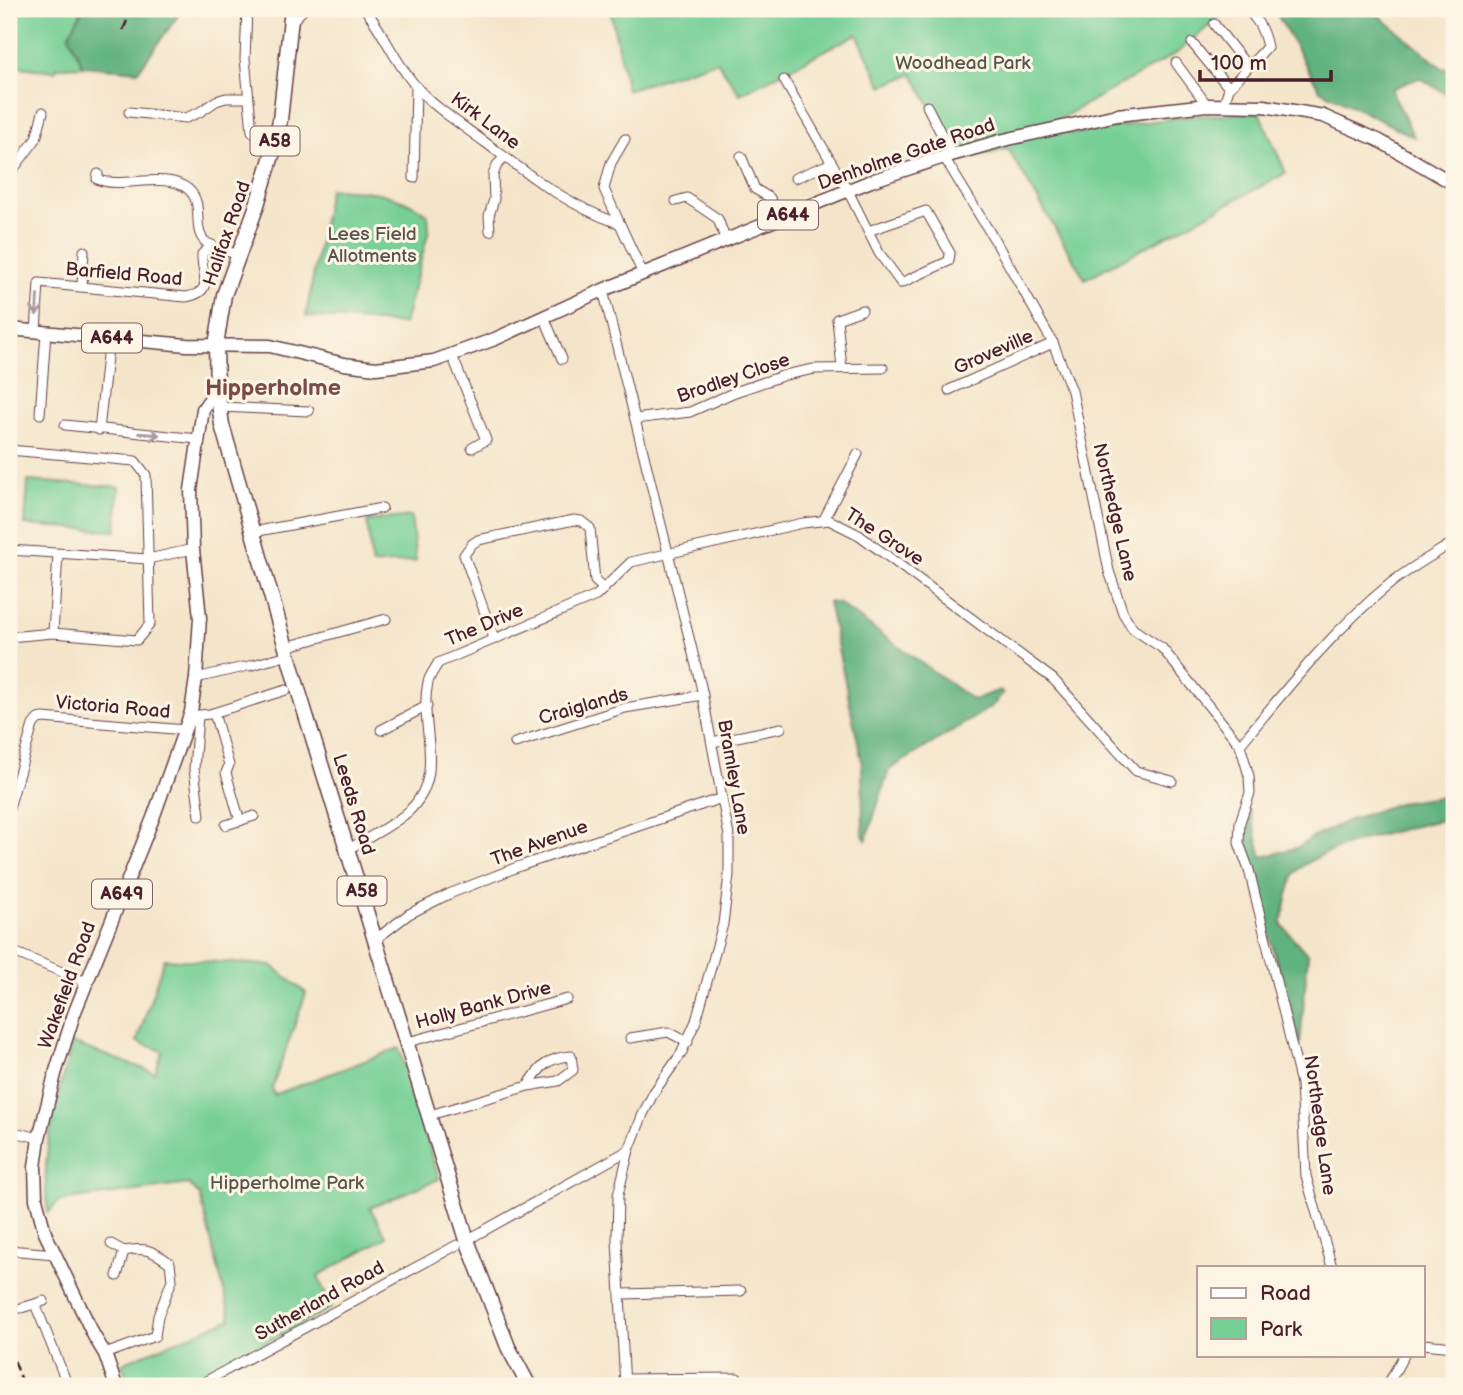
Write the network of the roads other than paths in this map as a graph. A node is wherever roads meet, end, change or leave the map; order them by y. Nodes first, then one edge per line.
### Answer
1 (247, 9) edge
2 (304, 9) edge
3 (365, 9) edge
4 (1245, 9) edge
5 (292, 15) edge
6 (1214, 24) dead end
7 (1192, 43) dead end
8 (1176, 63) dead end
9 (1248, 68) junction
10 (784, 80) dead end
11 (416, 87) junction
12 (1229, 88) junction
13 (247, 98) junction
14 (1207, 104) junction
15 (1224, 104) junction
16 (927, 106) dead end
17 (43, 111) dead end
18 (130, 112) dead end
19 (625, 139) dead end
20 (273, 152) junction
21 (741, 156) dead end
22 (948, 156) junction
23 (505, 157) junction
24 (832, 163) junction
25 (97, 174) dead end
26 (9, 175) edge
27 (414, 178) dead end
28 (795, 178) dead end
29 (1454, 184) edge
30 (848, 191) junction
31 (676, 201) dead end
32 (778, 219) junction
33 (618, 223) junction
34 (490, 231) dead end
35 (868, 231) junction
36 (726, 241) junction
37 (212, 245) junction
38 (84, 251) dead end
39 (238, 255) junction
40 (643, 274) junction
41 (82, 286) junction
42 (603, 290) junction
43 (862, 310) dead end
44 (544, 317) junction
45 (9, 329) edge
46 (41, 332) junction
47 (109, 338) junction
48 (1053, 343) junction
49 (216, 345) junction
50 (452, 355) junction
51 (562, 359) dead end
52 (842, 368) junction
53 (883, 368) dead end
54 (217, 388) junction
55 (949, 390) dead end
56 (220, 407) junction
57 (309, 411) dead end
58 (40, 414) dead end
59 (635, 419) junction
60 (65, 425) dead end
61 (99, 430) junction
62 (198, 439) junction
63 (472, 448) dead end
64 (9, 450) edge
65 (858, 454) dead end
66 (382, 508) dead end
67 (823, 521) junction
68 (253, 532) junction
69 (1454, 542) edge
70 (193, 549) junction
71 (9, 550) edge
72 (58, 554) junction
73 (670, 555) junction
74 (148, 559) junction
75 (604, 589) junction
76 (386, 619) dead end
77 (53, 633) junction
78 (9, 637) edge
79 (494, 638) junction
80 (287, 651) junction
81 (196, 678) junction
82 (286, 690) dead end
83 (703, 695) junction
84 (427, 706) junction
85 (214, 713) junction
86 (194, 716) junction
87 (781, 728) dead end
88 (185, 730) junction
89 (381, 730) dead end
90 (712, 742) junction
91 (514, 743) dead end
92 (1240, 745) junction
93 (9, 763) edge
94 (21, 767) junction
95 (1172, 781) dead end
96 (722, 798) junction
97 (9, 808) edge
98 (200, 816) dead end
99 (254, 816) dead end
100 (240, 821) junction
101 (226, 825) dead end
102 (349, 849) junction
103 (376, 939) junction
104 (9, 950) edge
105 (86, 982) junction
106 (567, 999) dead end
107 (630, 1038) dead end
108 (408, 1042) junction
109 (688, 1042) junction
110 (528, 1086) junction
111 (430, 1115) junction
112 (9, 1131) edge
113 (39, 1138) junction
114 (629, 1150) junction
115 (462, 1243) junction
116 (111, 1244) dead end
117 (9, 1250) edge
118 (124, 1251) junction
119 (54, 1254) junction
120 (1332, 1266) edge
121 (117, 1276) dead end
122 (741, 1291) dead end
123 (622, 1294) junction
124 (21, 1308) dead end
125 (1424, 1345) edge
126 (1454, 1347) edge
127 (105, 1354) junction
128 (1403, 1356) edge
129 (737, 1378) dead end
130 (625, 1383) edge
131 (68, 1386) edge
132 (116, 1386) edge
133 (197, 1386) edge
134 (529, 1386) edge
135 (1387, 1386) edge

1 - 13 street
2 - 5 street
3 - 11 street, Kirk Lane
4 - 9 street
5 - 20 highway, Halifax Road / A58
6 - 9 street
7 - 12 street
8 - 14 street
9 - 12 street
10 - 24 street
11 - 23 street, Kirk Lane
11 - 27 street
12 - 15 street
13 - 18 street
13 - 20 street
14 - 15 main road, Denholme Gate Road / A644
14 - 22 main road, Denholme Gate Road / A644
15 - 29 main road, Denholme Gate Road / A644
16 - 22 street, Northedge Lane
17 - 26 street
19 - 33 street
20 - 39 highway, Halifax Road / A58
21 - 32 street
22 - 30 main road, Denholme Gate Road / A644
22 - 48 street, Northedge Lane
23 - 33 street, Kirk Lane
23 - 34 street
24 - 28 street
24 - 30 street
25 - 37 street
30 - 32 main road, Denholme Gate Road / A644
30 - 35 street
31 - 36 street
32 - 36 main road, Denholme Gate Road / A644
33 - 40 street
35 - 35 street
36 - 40 main road, Denholme Gate Road / A644
37 - 39 street
37 - 41 street, Barfield Road
38 - 41 street
39 - 49 highway, Halifax Road / A58
40 - 42 main road, Denholme Gate Road / A644
41 -> 46 street, Barfield Road
42 - 44 main road, Denholme Gate Road / A644
42 - 59 street, Bramley Lane
43 - 52 street
44 - 50 main road, Denholme Gate Road / A644
44 - 51 street
45 - 46 main road, A644
46 - 47 main road, A644
46 - 58 street
47 - 49 main road, A644
47 - 61 street
48 - 55 street, Groveville
48 - 92 street, Northedge Lane
49 - 50 main road, Denholme Gate Road / A644
49 - 54 highway, Leeds Road / A58
50 - 63 street
52 - 53 street, Brodley Close
52 - 59 street, Brodley Close
54 - 56 highway, Leeds Road / A58
54 - 62 main road, Wakefield Road / A649
56 - 57 street
56 - 68 highway, Leeds Road / A58
59 - 73 street, Bramley Lane
60 - 61 street
61 -> 62 street
62 - 70 main road, Wakefield Road / A649
64 - 74 street
65 - 67 street
66 - 68 street
67 - 73 street, The Grove
67 - 95 street, The Grove
68 - 80 highway, Leeds Road / A58
69 - 92 street
70 - 74 street
70 - 81 main road, Wakefield Road / A649
71 - 72 street
72 - 74 street
72 - 77 street
73 - 75 street, The Drive
73 - 83 street, Bramley Lane
74 - 77 street
75 - 79 street, The Drive
75 - 79 street
76 - 80 street
77 - 78 street
79 - 84 street, The Drive
80 - 81 street
80 - 102 highway, Leeds Road / A58
81 - 86 main road, Wakefield Road / A649
82 - 85 street
83 - 90 street, Bramley Lane
83 - 91 street, Craiglands
84 - 89 street
84 - 102 street, The Drive
85 - 86 street
85 - 100 street
86 - 88 main road, Wakefield Road / A649
86 - 98 street
87 - 90 street
88 - 94 street, Victoria Road
88 - 105 main road, Wakefield Road / A649
90 - 96 street, Bramley Lane
92 - 120 street, Northedge Lane
93 - 94 street
94 - 97 street
96 - 103 street, The Avenue
96 - 109 street, Bramley Lane
99 - 100 street
100 - 101 street
102 - 103 highway, Leeds Road / A58
103 - 108 highway, Leeds Road / A58
104 - 105 street
105 - 113 main road, Wakefield Road / A649
106 - 108 street, Holly Bank Drive
107 - 109 street
108 - 111 highway, Leeds Road / A58
109 - 114 street, Bramley Lane
110 - 110 street
110 - 111 street
111 - 115 highway, Leeds Road / A58
112 - 113 street
113 - 119 main road, Wakefield Road / A649
114 - 115 street, Sutherland Road
114 - 123 street, Bramley Lane
115 - 133 street, Sutherland Road
115 - 134 highway, Leeds Road / A58
116 - 118 street
117 - 119 street
118 - 121 street
118 - 127 street
119 - 127 main road, Wakefield Road / A649
122 - 123 street
123 - 130 street, Bramley Lane
124 - 131 street
125 - 126 street
127 - 132 main road, Wakefield Road / A649
128 - 135 street
129 - 130 street

